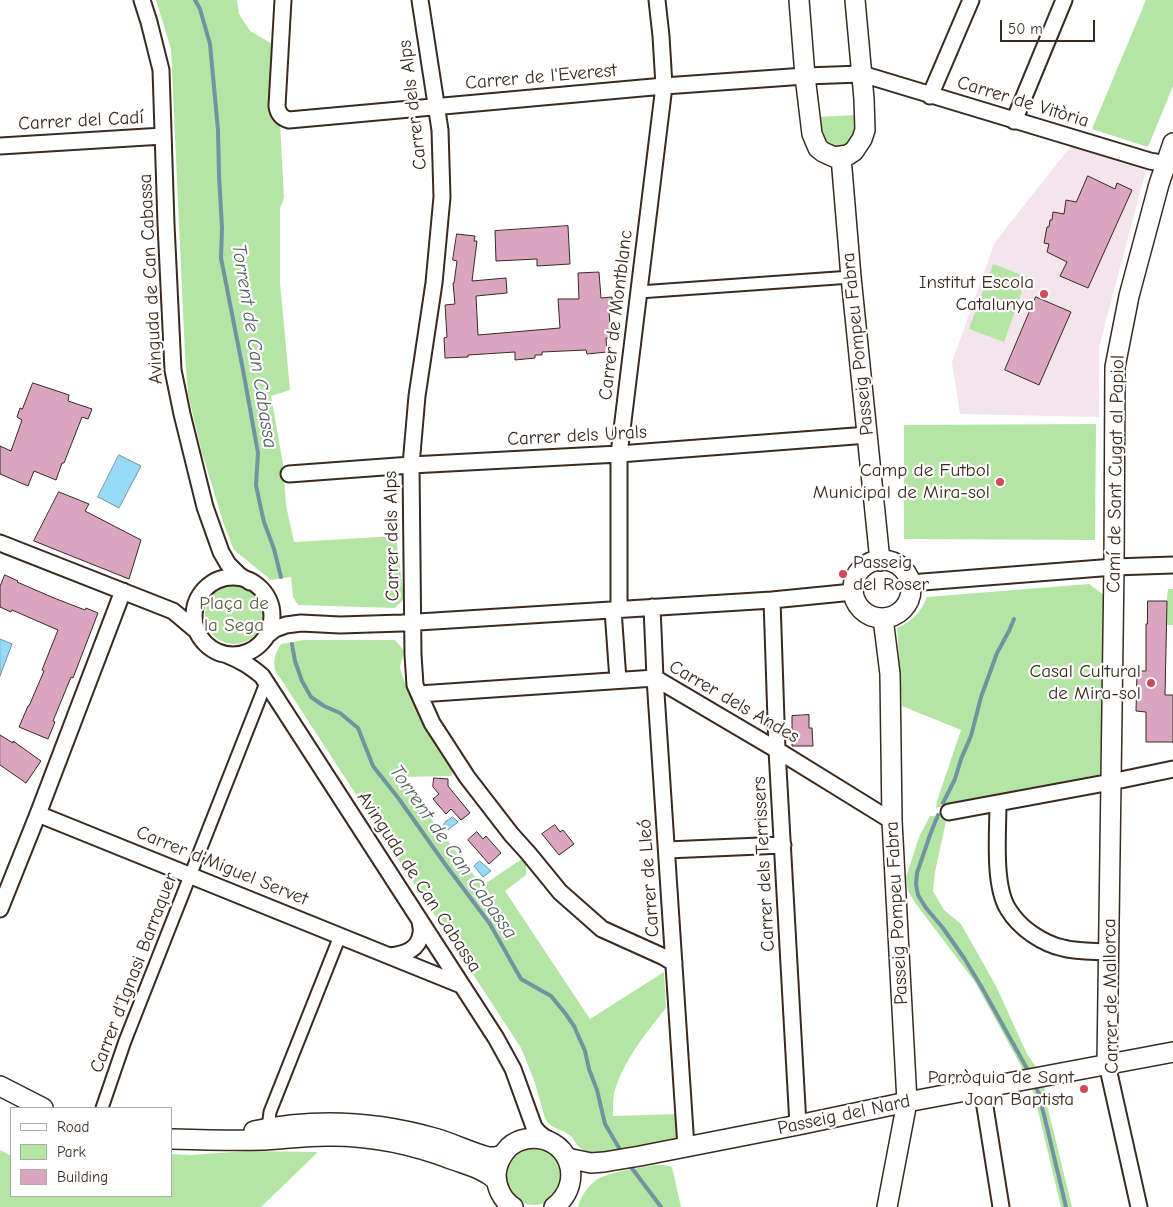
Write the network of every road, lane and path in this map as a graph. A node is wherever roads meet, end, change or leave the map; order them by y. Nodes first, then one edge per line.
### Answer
1 (142, 0) edge
2 (283, 0) edge
3 (420, 0) edge
4 (658, 0) edge
5 (799, 0) edge
6 (855, 0) edge
7 (971, 0) edge
8 (1064, 0) edge
9 (862, 74) junction
10 (805, 76) junction
11 (664, 86) junction
12 (930, 96) junction
13 (437, 106) junction
14 (1014, 121) junction
15 (163, 136) junction
16 (1173, 143) edge
17 (0, 146) edge
18 (841, 156) junction
19 (1169, 165) edge
20 (851, 277) junction
21 (639, 292) junction
22 (868, 434) junction
23 (619, 454) junction
24 (411, 465) junction
25 (288, 474) dead end
26 (0, 544) edge
27 (221, 552) junction
28 (880, 560) junction
29 (1173, 565) edge
30 (1114, 568) junction
31 (250, 582) junction
32 (910, 584) junction
33 (122, 591) junction
34 (854, 592) junction
35 (201, 597) junction
36 (772, 600) junction
37 (270, 607) junction
38 (652, 607) junction
39 (616, 610) junction
40 (173, 611) junction
41 (883, 618) junction
42 (413, 622) junction
43 (301, 623) junction
44 (198, 632) junction
45 (264, 639) junction
46 (227, 655) junction
47 (656, 678) junction
48 (264, 680) junction
49 (618, 680) junction
50 (419, 694) junction
51 (777, 750) junction
52 (1173, 769) edge
53 (1111, 782) junction
54 (998, 803) junction
55 (949, 812) dead end
56 (38, 814) junction
57 (892, 821) junction
58 (782, 845) junction
59 (667, 850) junction
60 (190, 875) junction
61 (0, 909) edge
62 (420, 920) junction
63 (340, 936) junction
64 (1109, 952) junction
65 (390, 956) junction
66 (674, 963) junction
67 (462, 985) junction
68 (1173, 1052) edge
69 (1107, 1064) junction
70 (0, 1086) edge
71 (982, 1088) junction
72 (907, 1102) junction
73 (41, 1107) edge
74 (102, 1107) edge
75 (530, 1117) junction
76 (798, 1125) junction
77 (268, 1128) junction
78 (172, 1139) edge
79 (548, 1140) junction
80 (215, 1141) junction
81 (516, 1142) junction
82 (686, 1147) junction
83 (502, 1155) junction
84 (567, 1158) junction
85 (604, 1162) junction
86 (496, 1180) junction
87 (565, 1198) edge
88 (511, 1206) edge
89 (887, 1207) edge
90 (1001, 1207) edge
91 (1138, 1207) edge

1 - 15 street, Avinguda de Can Cabassa
2 - 13 street, Carrer de l'Everest
3 - 13 street, Carrer dels Alps
4 - 11 street, Carrer de Montblanc
5 - 10 street
6 - 9 street
7 - 12 street
8 - 14 street
9 - 10 street
9 - 12 street, Carrer de Vitòria
9 - 18 street
10 - 11 street, Carrer de l'Everest
10 - 18 street
11 - 13 street, Carrer de l'Everest
11 - 21 street, Carrer de Montblanc
12 - 14 street, Carrer de Vitòria
13 - 24 street, Carrer dels Alps
14 - 19 street, Carrer de Vitòria
15 - 17 street, Carrer del Cadí
15 - 27 street, Avinguda de Can Cabassa
16 - 19 street, Camí de Sant Cugat al Papiol
18 - 20 street, Passeig Pompeu Fabra
19 - 30 street, Camí de Sant Cugat al Papiol
20 - 21 street
20 - 22 street, Passeig Pompeu Fabra
21 - 23 street, Carrer de Montblanc
22 - 23 street, Carrer dels Urals
22 - 28 street, Passeig Pompeu Fabra
23 - 24 street, Carrer dels Urals
23 - 39 street, Carrer de Montblanc
24 - 25 street, Carrer dels Urals
24 - 42 street, Carrer dels Alps
26 - 33 street
27 - 31 street, Avinguda de Can Cabassa
27 - 35 street
28 - 32 street
28 - 34 street
29 - 30 street
30 - 32 street
30 - 53 street, Camí de Sant Cugat al Papiol
31 - 35 street
31 - 37 street
32 - 41 street
33 - 40 street
33 - 56 street
34 - 36 street
34 - 41 street
35 - 40 street
35 - 44 street
36 - 38 street
36 - 51 street, Carrer dels Terrissers
37 - 43 street
37 - 45 street
38 - 39 street
38 - 47 street, Carrer de Lleó
39 - 42 street
39 - 49 street, Carrer de Montblanc
40 - 44 street
41 - 57 street, Passeig Pompeu Fabra
42 - 43 street
42 - 50 street, Carrer dels Alps
43 - 45 street
44 - 46 street
45 - 46 street
45 - 48 street
46 - 48 street, Avinguda de Can Cabassa
47 - 49 street, Carrer dels Andes
47 - 51 street, Carrer dels Andes
47 - 59 street, Carrer de Lleó
48 - 60 street, Carrer d'Ignasi Barraquer
48 - 62 street, Avinguda de Can Cabassa
49 - 50 street, Carrer dels Andes
50 - 66 street, Carrer dels Alps
51 - 57 street, Carrer dels Andes
51 - 58 street, Carrer dels Terrissers
52 - 53 street
53 - 54 street
53 - 64 street, Carrer de Mallorca
54 - 55 street
54 - 64 street
56 - 60 street, Carrer d'Miguel Servet
56 - 61 street
57 - 72 street, Passeig Pompeu Fabra
58 - 59 street
58 - 76 street, Carrer dels Terrissers
59 - 66 street, Carrer de Lleó
60 - 63 street, Carrer d'Miguel Servet
60 - 74 street, Carrer d'Ignasi Barraquer
62 - 65 street
62 - 67 street, Avinguda de Can Cabassa
63 - 65 street, Carrer d'Miguel Servet
63 - 77 street
64 - 69 street, Carrer de Mallorca
65 - 67 street, Carrer d'Miguel Servet
66 - 82 street, Carrer de Lleó
67 - 75 street, Avinguda de Can Cabassa
68 - 69 street, Passeig del Nard
69 - 71 street, Passeig del Nard
69 - 91 street, Carrer de Mallorca
70 - 73 street
71 - 72 street, Passeig del Nard
71 - 90 street
72 - 76 street, Passeig del Nard
72 - 89 street, Passeig Pompeu Fabra
75 - 79 street, Avinguda de Can Cabassa
75 - 81 street
76 - 82 street, Passeig del Nard
77 - 80 street
77 - 83 street
78 - 80 street
79 - 81 street
79 - 84 street
80 - 86 street
81 - 83 street
82 - 85 street, Passeig del Nard
83 - 86 street
84 - 85 street, Passeig del Nard
84 - 87 street
85 - 87 street, Passeig del Nard
86 - 88 street

